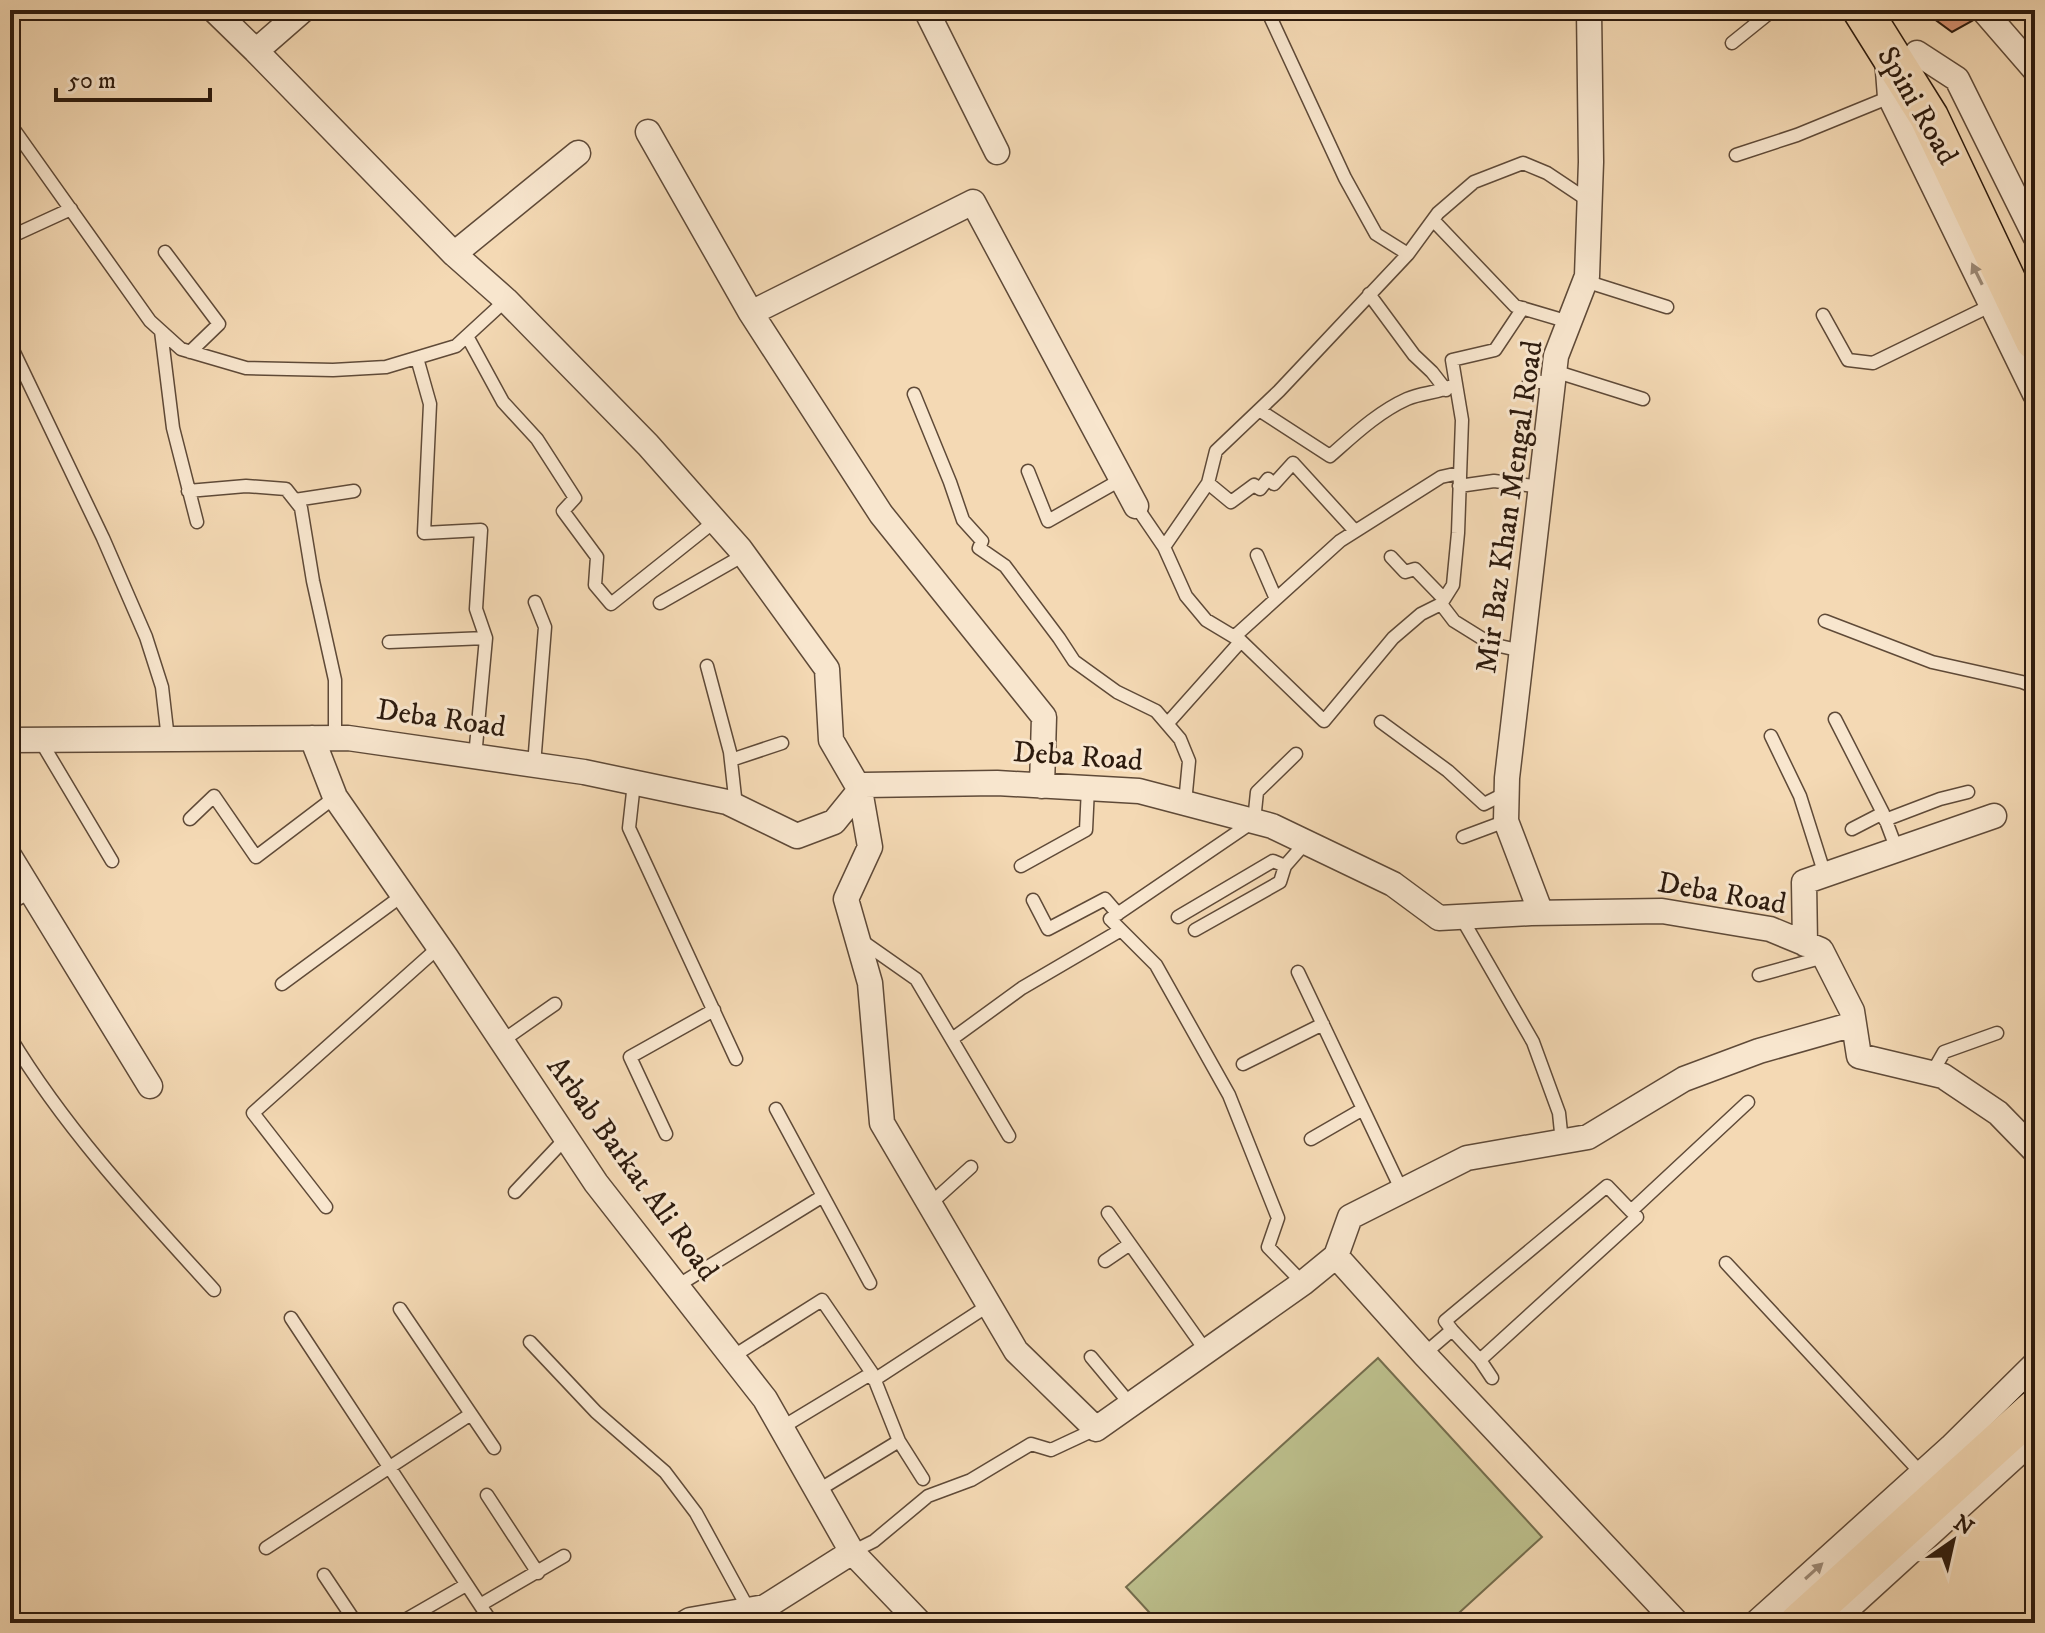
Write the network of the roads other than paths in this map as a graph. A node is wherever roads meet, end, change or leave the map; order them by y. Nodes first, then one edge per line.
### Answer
1 (214, 10) edge
2 (303, 10) edge
3 (926, 10) edge
4 (1267, 10) edge
5 (1589, 10) edge
6 (1773, 10) edge
7 (1862, 10) edge
8 (1884, 10) edge
9 (1983, 10) edge
10 (1732, 43) dead end
11 (256, 51) junction
12 (1902, 52) junction
13 (2035, 70) edge
14 (1890, 97) junction
15 (10, 125) edge
16 (648, 132) dead end
17 (997, 152) dead end
18 (578, 153) dead end
19 (1736, 155) dead end
20 (1981, 197) junction
21 (1590, 202) junction
22 (71, 209) junction
23 (1433, 220) junction
24 (2035, 236) edge
25 (10, 237) edge
26 (165, 252) dead end
27 (454, 254) junction
28 (1408, 254) junction
29 (2035, 280) edge
30 (1585, 281) junction
31 (1369, 294) junction
32 (506, 300) junction
33 (1992, 305) junction
34 (1667, 307) dead end
35 (1523, 308) junction
36 (751, 313) junction
37 (1823, 315) dead end
38 (1569, 322) junction
39 (161, 331) junction
40 (467, 336) junction
41 (2035, 341) edge
42 (11, 346) edge
43 (190, 352) junction
44 (417, 358) junction
45 (1546, 378) junction
46 (1451, 387) junction
47 (914, 394) dead end
48 (2035, 394) edge
49 (1643, 399) dead end
50 (1259, 410) junction
51 (1028, 471) dead end
52 (1122, 479) junction
53 (1459, 479) junction
54 (1208, 483) junction
55 (1542, 487) junction
56 (188, 491) junction
57 (354, 491) dead end
58 (295, 500) junction
59 (1136, 506) joint
60 (715, 521) junction
61 (197, 522) dead end
62 (1355, 531) junction
63 (1164, 547) junction
64 (744, 555) junction
65 (1257, 555) dead end
66 (1391, 557) dead end
67 (1276, 599) junction
68 (535, 602) dead end
69 (1442, 602) junction
70 (660, 603) dead end
71 (1825, 621) dead end
72 (486, 638) junction
73 (1237, 639) junction
74 (389, 642) dead end
75 (1522, 651) junction
76 (707, 666) dead end
77 (2035, 687) edge
78 (1835, 719) dead end
79 (1381, 722) dead end
80 (1167, 724) junction
81 (1771, 736) dead end
82 (324, 738) junction
83 (168, 739) junction
84 (10, 740) edge
85 (40, 740) junction
86 (782, 743) dead end
87 (1296, 754) dead end
88 (475, 757) junction
89 (731, 760) junction
90 (534, 765) junction
91 (634, 783) junction
92 (1042, 786) junction
93 (1088, 788) junction
94 (860, 790) junction
95 (1968, 792) dead end
96 (1507, 793) junction
97 (335, 797) junction
98 (1185, 803) junction
99 (736, 806) junction
100 (1994, 816) dead end
101 (1884, 817) junction
102 (190, 819) dead end
103 (1254, 821) junction
104 (1506, 821) junction
105 (1852, 829) dead end
106 (1463, 837) dead end
107 (1306, 842) junction
108 (1897, 850) junction
109 (10, 857) edge
110 (112, 861) dead end
111 (1021, 866) dead end
112 (1285, 866) junction
113 (1825, 875) junction
114 (403, 895) junction
115 (21, 898) edge
116 (1033, 900) dead end
117 (1541, 913) junction
118 (1118, 914) junction
119 (1178, 917) dead end
120 (1461, 917) junction
121 (1121, 930) junction
122 (1195, 930) dead end
123 (857, 938) junction
124 (439, 947) junction
125 (1814, 950) junction
126 (1298, 972) dead end
127 (1759, 975) dead end
128 (282, 984) dead end
129 (555, 1004) dead end
130 (714, 1010) junction
131 (1323, 1024) junction
132 (1854, 1024) junction
133 (1997, 1033) dead end
134 (10, 1037) edge
135 (952, 1039) junction
136 (502, 1041) junction
137 (736, 1059) dead end
138 (1243, 1064) dead end
139 (1932, 1073) junction
140 (150, 1086) dead end
141 (1748, 1102) dead end
142 (776, 1109) dead end
143 (1363, 1109) junction
144 (666, 1134) dead end
145 (1009, 1136) dead end
146 (566, 1138) junction
147 (1311, 1139) dead end
148 (2032, 1141) edge
149 (1562, 1142) junction
150 (971, 1167) dead end
151 (1402, 1191) junction
152 (515, 1192) dead end
153 (823, 1196) junction
154 (930, 1204) junction
155 (326, 1207) dead end
156 (1631, 1211) junction
157 (1108, 1213) dead end
158 (1130, 1244) junction
159 (1336, 1256) junction
160 (1105, 1261) dead end
161 (1726, 1263) dead end
162 (870, 1283) dead end
163 (1303, 1283) junction
164 (677, 1286) junction
165 (214, 1290) dead end
166 (989, 1305) junction
167 (400, 1309) dead end
168 (291, 1318) dead end
169 (1452, 1330) junction
170 (530, 1342) dead end
171 (1206, 1351) junction
172 (1424, 1354) junction
173 (732, 1357) junction
174 (1091, 1357) dead end
175 (1480, 1360) junction
176 (2035, 1364) edge
177 (873, 1377) junction
178 (1492, 1378) dead end
179 (1131, 1405) junction
180 (2035, 1409) edge
181 (471, 1414) junction
182 (781, 1428) junction
183 (1096, 1429) junction
184 (2035, 1438) edge
185 (899, 1441) junction
186 (494, 1448) dead end
187 (389, 1467) junction
188 (1922, 1474) junction
189 (923, 1479) dead end
190 (817, 1491) junction
191 (487, 1495) dead end
192 (266, 1548) dead end
193 (852, 1552) junction
194 (564, 1556) dead end
195 (538, 1573) junction
196 (324, 1575) dead end
197 (466, 1585) junction
198 (480, 1605) junction
199 (749, 1610) junction
200 (356, 1623) edge
201 (400, 1623) edge
202 (492, 1623) edge
203 (685, 1623) edge
204 (920, 1623) edge
205 (1677, 1623) edge
206 (1756, 1623) edge
207 (1799, 1623) edge
208 (1832, 1623) edge

1 - 11 street
2 - 11 street
3 - 17 street
4 - 28 lane
5 - 21 street, Mir Baz Khan Mengal Road
6 - 10 lane
7 - 12 main road, Spini Road
8 - 12 main road, Spini Road
9 - 13 street
11 - 27 street
12 - 14 street
12 - 20 main road, Spini Road
12 - 24 street
14 - 19 lane
33 -> 14 street
15 - 22 lane
16 - 36 street
18 - 27 street
20 - 29 main road
20 - 41 main road
21 - 23 lane
21 - 30 street, Mir Baz Khan Mengal Road
22 - 25 lane
22 - 39 lane
23 - 28 lane
23 - 35 lane
26 - 43 lane
27 - 32 street
28 - 31 lane
30 - 34 lane
30 - 38 street, Mir Baz Khan Mengal Road
31 - 46 lane
31 - 50 lane
32 - 40 lane
32 - 60 street
33 - 37 lane
33 - 48 street
35 - 38 lane
35 - 46 lane
36 - 52 street
36 - 92 street
38 - 45 street, Mir Baz Khan Mengal Road
39 - 43 lane
39 - 56 lane
40 - 44 lane
40 - 60 lane
42 - 83 lane
43 - 44 lane
44 - 72 lane
45 - 49 lane
45 - 55 street, Mir Baz Khan Mengal Road
46 - 50 lane
46 - 53 lane
47 - 80 lane
50 - 54 lane
51 - 52 lane
52 - 59 street
53 - 55 lane
53 - 62 lane
53 - 69 lane
54 - 62 lane
54 - 63 lane
55 - 75 street, Mir Baz Khan Mengal Road
56 - 58 lane
56 - 61 lane
57 - 58 lane
58 - 82 lane
59 - 63 lane
60 - 64 street
62 - 67 lane
63 - 73 lane
64 - 70 lane
64 - 94 street
65 - 67 lane
66 - 69 lane
67 - 73 lane
68 - 90 lane
69 - 73 lane
69 - 75 lane
71 - 77 lane
72 - 74 lane
72 - 88 lane
73 - 80 lane
75 - 96 street, Mir Baz Khan Mengal Road
76 - 89 lane
78 - 101 lane
79 - 96 lane
80 - 98 lane
81 - 113 lane
82 - 83 street, Deba Road
82 - 88 street, Deba Road
82 - 97 street, Arbab Barkat Ali Road
83 - 85 street, Deba Road
84 - 85 street, Deba Road
85 - 110 lane
86 - 89 lane
87 - 103 lane
88 - 90 street, Deba Road
89 - 99 lane
90 - 91 street, Deba Road
91 - 99 street, Deba Road
91 - 130 lane
92 - 93 street, Deba Road
92 - 94 street, Deba Road
93 - 98 street, Deba Road
93 - 111 lane
94 - 99 street, Deba Road
94 - 123 street
95 - 101 lane
96 - 104 street, Mir Baz Khan Mengal Road
97 - 102 lane
97 - 114 street, Arbab Barkat Ali Road
98 - 103 street, Deba Road
100 - 108 street
101 - 105 lane
101 - 108 lane
103 - 107 street, Deba Road
103 - 118 lane
104 - 106 lane
104 - 117 street, Mir Baz Khan Mengal Road
107 - 112 lane
107 - 120 street, Deba Road
108 - 113 street
109 - 115 street
112 - 119 lane
112 - 122 lane
113 - 125 street
114 - 124 street, Arbab Barkat Ali Road
114 - 128 lane
115 - 140 street
116 - 118 lane
117 - 120 street, Deba Road
117 - 125 street, Deba Road
118 - 121 lane
120 - 149 lane
121 - 135 lane
121 - 163 lane
123 - 135 lane
123 - 154 street
124 - 136 street, Arbab Barkat Ali Road
124 - 155 lane
125 - 127 lane
125 - 132 street
126 - 131 lane
129 - 136 lane
130 - 137 lane
130 - 144 lane
131 - 138 lane
131 - 143 lane
132 - 139 street
132 - 149 street
133 - 139 lane
134 - 165 lane
135 - 145 lane
136 - 146 street, Arbab Barkat Ali Road
139 - 148 street
141 - 156 lane
142 - 153 lane
143 - 147 lane
143 - 151 lane
146 - 152 lane
146 - 164 street, Arbab Barkat Ali Road
149 - 151 street
150 - 154 lane
151 - 159 street
153 - 162 lane
153 - 164 lane
154 - 166 street
156 - 169 lane
156 - 175 lane
157 - 158 lane
158 - 160 lane
158 - 171 lane
159 - 163 street
159 - 172 street
161 - 188 lane
163 - 171 street
164 - 173 street, Arbab Barkat Ali Road
166 - 177 lane
166 - 183 street
167 - 181 lane
168 - 187 lane
169 - 172 lane
169 - 175 lane
170 - 199 lane
171 - 179 street
172 - 205 street
173 - 177 lane
173 - 182 street, Arbab Barkat Ali Road
174 - 179 lane
175 - 178 lane
176 - 188 street
177 - 182 lane
177 - 185 lane
179 - 183 street
180 - 207 main road
181 - 186 lane
181 - 187 lane
182 - 190 street, Arbab Barkat Ali Road
183 - 193 lane
184 - 208 street
185 - 189 lane
185 - 190 lane
187 - 192 lane
187 - 197 lane
206 -> 188 street
190 - 193 street, Arbab Barkat Ali Road
191 - 195 lane
193 - 199 street
193 - 204 street, Arbab Barkat Ali Road
194 - 195 lane
195 - 198 lane
196 - 200 lane
197 - 198 lane
197 - 201 lane
198 - 202 lane
199 - 203 street

